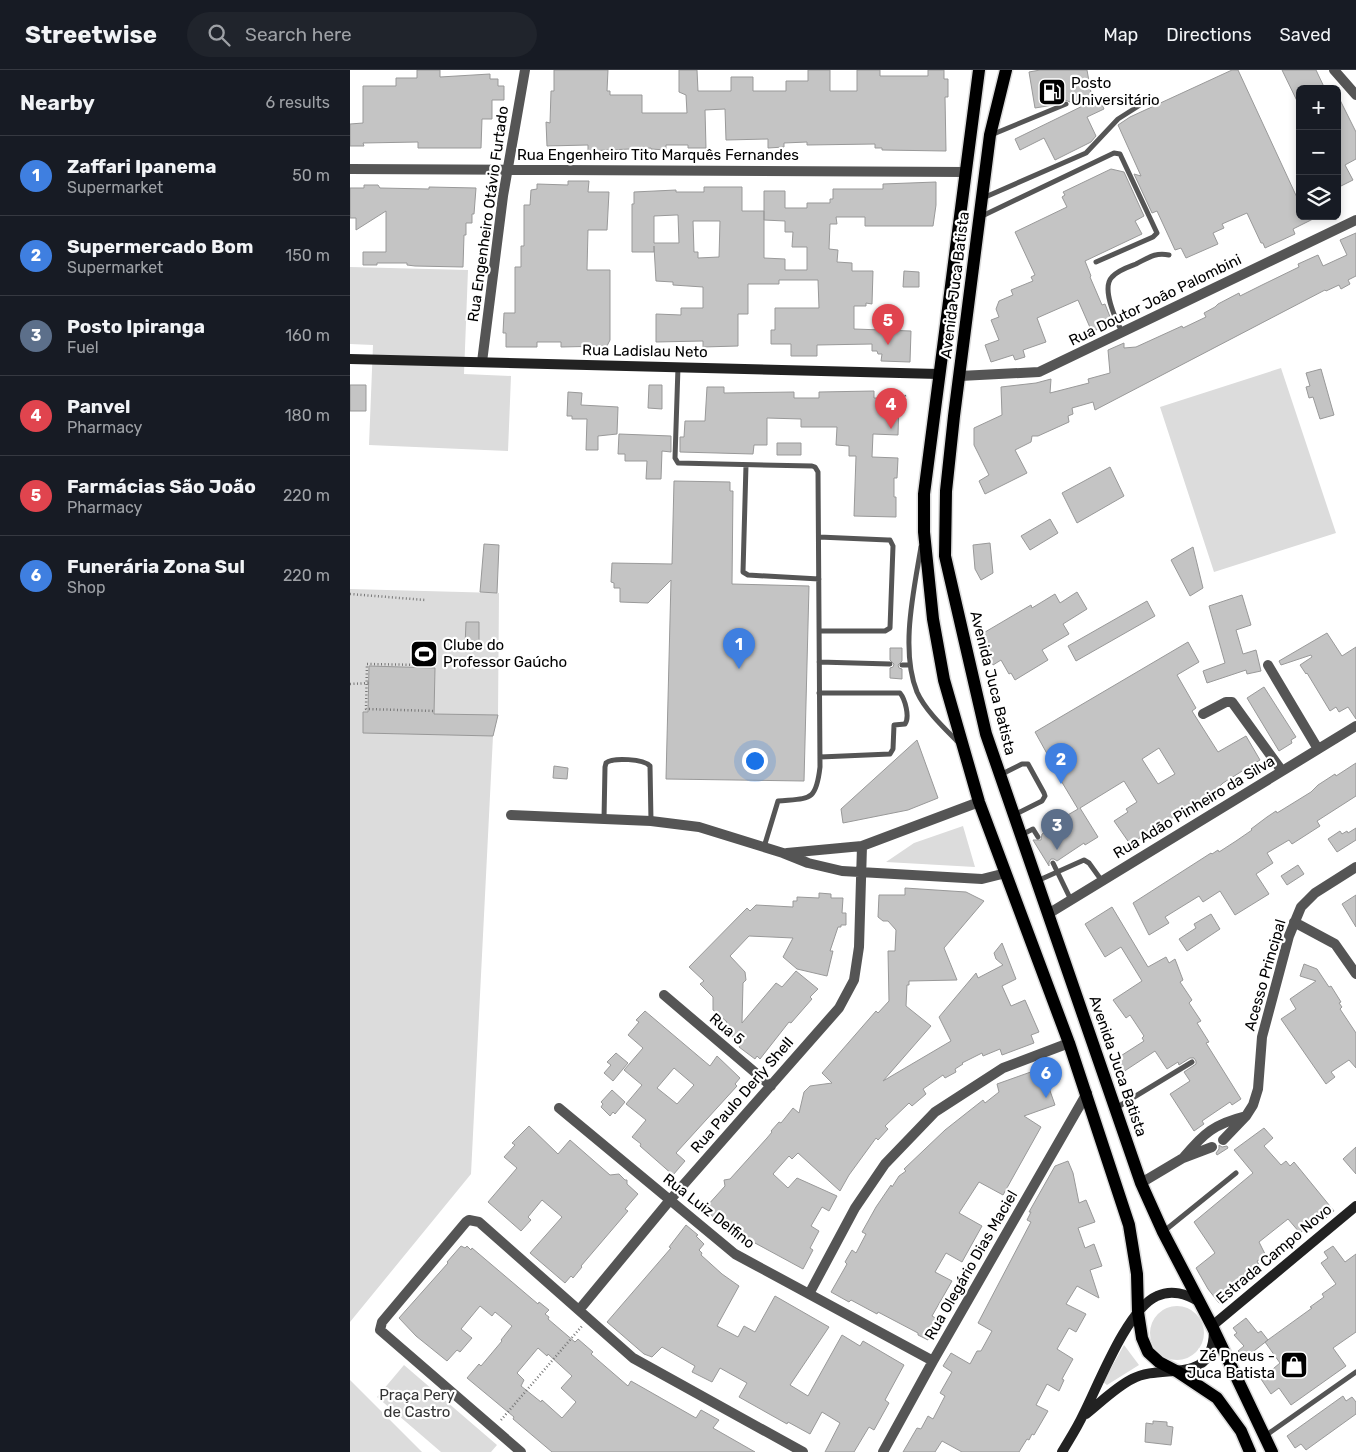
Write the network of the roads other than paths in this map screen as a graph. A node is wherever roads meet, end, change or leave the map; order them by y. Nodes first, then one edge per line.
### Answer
1 (525, 70) edge
2 (979, 70) edge
3 (1006, 70) edge
4 (1334, 70) edge
5 (1356, 96) edge
6 (1151, 98) dead end
7 (1066, 104) dead end
8 (990, 135) junction
9 (350, 169) edge
10 (508, 169) junction
11 (966, 172) junction
12 (982, 198) junction
13 (980, 217) junction
14 (1356, 220) edge
15 (1169, 255) dead end
16 (1096, 262) dead end
17 (1122, 332) junction
18 (350, 359) edge
19 (482, 362) junction
20 (678, 367) junction
21 (939, 374) junction
22 (960, 376) junction
23 (746, 465) junction
24 (924, 532) junction
25 (818, 537) junction
26 (819, 579) junction
27 (819, 631) junction
28 (819, 662) junction
29 (890, 664) dead end
30 (902, 664) dead end
31 (910, 665) junction
32 (1268, 665) dead end
33 (819, 692) junction
34 (1203, 714) dead end
35 (1356, 726) edge
36 (963, 748) junction
37 (1318, 749) junction
38 (820, 757) junction
39 (1282, 772) junction
40 (1000, 775) junction
41 (979, 802) junction
42 (511, 816) dead end
43 (1014, 816) junction
44 (604, 819) junction
45 (651, 821) junction
46 (1021, 835) junction
47 (1038, 837) dead end
48 (862, 846) junction
49 (764, 847) junction
50 (784, 853) junction
51 (1053, 864) dead end
52 (1356, 867) edge
53 (862, 872) junction
54 (1058, 872) junction
55 (1006, 873) junction
56 (1036, 881) junction
57 (1102, 881) junction
58 (1071, 900) junction
59 (1048, 914) junction
60 (1294, 922) junction
61 (1356, 974) edge
62 (664, 995) dead end
63 (1069, 1043) junction
64 (1192, 1062) dead end
65 (771, 1086) junction
66 (1087, 1093) junction
67 (559, 1108) dead end
68 (1116, 1108) junction
69 (1246, 1116) junction
70 (1223, 1140) dead end
71 (1212, 1146) dead end
72 (1183, 1158) junction
73 (1236, 1173) dead end
74 (1141, 1183) junction
75 (670, 1200) junction
76 (1356, 1206) edge
77 (1163, 1232) junction
78 (809, 1294) junction
79 (1200, 1302) junction
80 (579, 1310) junction
81 (1138, 1312) junction
82 (1213, 1328) junction
83 (933, 1361) junction
84 (1178, 1372) junction
85 (1356, 1372) edge
86 (1083, 1416) junction
87 (1264, 1436) junction
88 (521, 1452) edge
89 (803, 1452) edge
90 (883, 1452) edge
91 (1062, 1452) edge
92 (1250, 1452) edge
93 (1272, 1452) edge

1 - 10 street, Rua Engenheiro Otávio Furtado
2 - 11 main road, Avenida Juca Batista
3 - 8 main road, Avenida Juca Batista
4 - 5 street
6 - 12 lane
7 - 8 lane
8 - 12 main road, Avenida Juca Batista
9 - 10 street, Rua Engenheiro Tito Marquês Fernandes
10 - 11 street, Rua Engenheiro Tito Marquês Fernandes
10 - 19 street, Rua Engenheiro Otávio Furtado
11 - 21 main road, Avenida Juca Batista
12 - 13 main road, Avenida Juca Batista
13 - 16 lane
13 - 22 main road, Avenida Juca Batista
14 - 17 street, Rua Doutor João Palombini
15 - 17 lane
17 - 22 street, Rua Doutor João Palombini
18 - 19 street, Rua Ladislau Neto
19 - 20 street, Rua Ladislau Neto
20 - 21 street, Rua Ladislau Neto
20 - 23 lane
21 - 24 main road, Avenida Juca Batista
22 - 40 main road, Avenida Juca Batista
23 - 25 lane
23 - 26 lane
24 - 31 lane
24 - 36 main road, Avenida Juca Batista
25 - 26 lane
25 - 27 lane
26 - 27 lane
27 - 28 lane
28 - 29 lane
28 - 33 lane
30 - 31 lane
31 - 36 lane
32 - 37 street
33 - 38 lane
33 - 38 lane
34 - 39 street
35 - 37 street, Rua Adão Pinheiro da Silva
36 - 41 main road, Avenida Juca Batista
37 - 39 street, Rua Adão Pinheiro da Silva
38 - 49 lane
39 - 57 street, Rua Adão Pinheiro da Silva
40 - 43 main road, Avenida Juca Batista
40 - 43 lane
41 - 48 street
41 - 55 main road, Avenida Juca Batista
42 - 44 street
43 - 46 main road, Avenida Juca Batista
44 - 45 street
44 - 45 lane
45 - 49 street
46 - 47 lane
46 - 56 main road, Avenida Juca Batista
48 - 50 street
48 - 53 street, Rua Paulo Derly Shell
49 - 50 street
50 - 53 street
51 - 54 lane
52 - 60 street, Acesso Principal
53 - 55 street
53 - 65 street, Rua Paulo Derly Shell
54 - 56 lane
54 - 57 lane
54 - 58 lane
55 - 63 main road, Avenida Juca Batista
56 - 59 main road, Avenida Juca Batista
57 - 58 street, Rua Adão Pinheiro da Silva
58 - 59 street, Rua Adão Pinheiro da Silva
59 - 68 main road, Avenida Juca Batista
60 - 61 street
60 - 69 street, Acesso Principal
62 - 65 street, Rua 5
63 - 66 main road, Avenida Juca Batista
63 - 78 street
64 - 68 lane
65 - 75 street, Rua Paulo Derly Shell
66 - 81 main road, Avenida Juca Batista
66 - 83 street, Rua Olegário Dias Maciel
67 - 75 street, Rua Luiz Delfino
68 - 74 main road, Avenida Juca Batista
69 - 70 street, Acesso Principal
69 - 72 street
71 - 72 street
72 - 74 street
73 - 77 lane
74 - 77 main road, Avenida Juca Batista
75 - 78 street, Rua Luiz Delfino
75 - 80 street, Rua Paulo Derly Shell
76 - 82 street, Estrada Campo Novo
77 - 79 main road, Avenida Juca Batista
78 - 83 street, Rua Luiz Delfino
79 - 81 street
79 - 82 main road
80 - 88 street
80 - 89 street
81 - 84 main road
81 - 86 street
82 - 84 street
82 - 87 main road
83 - 90 street, Rua Olegário Dias Maciel
84 - 86 street
84 - 92 main road
85 - 87 lane
86 - 91 street
87 - 93 main road

